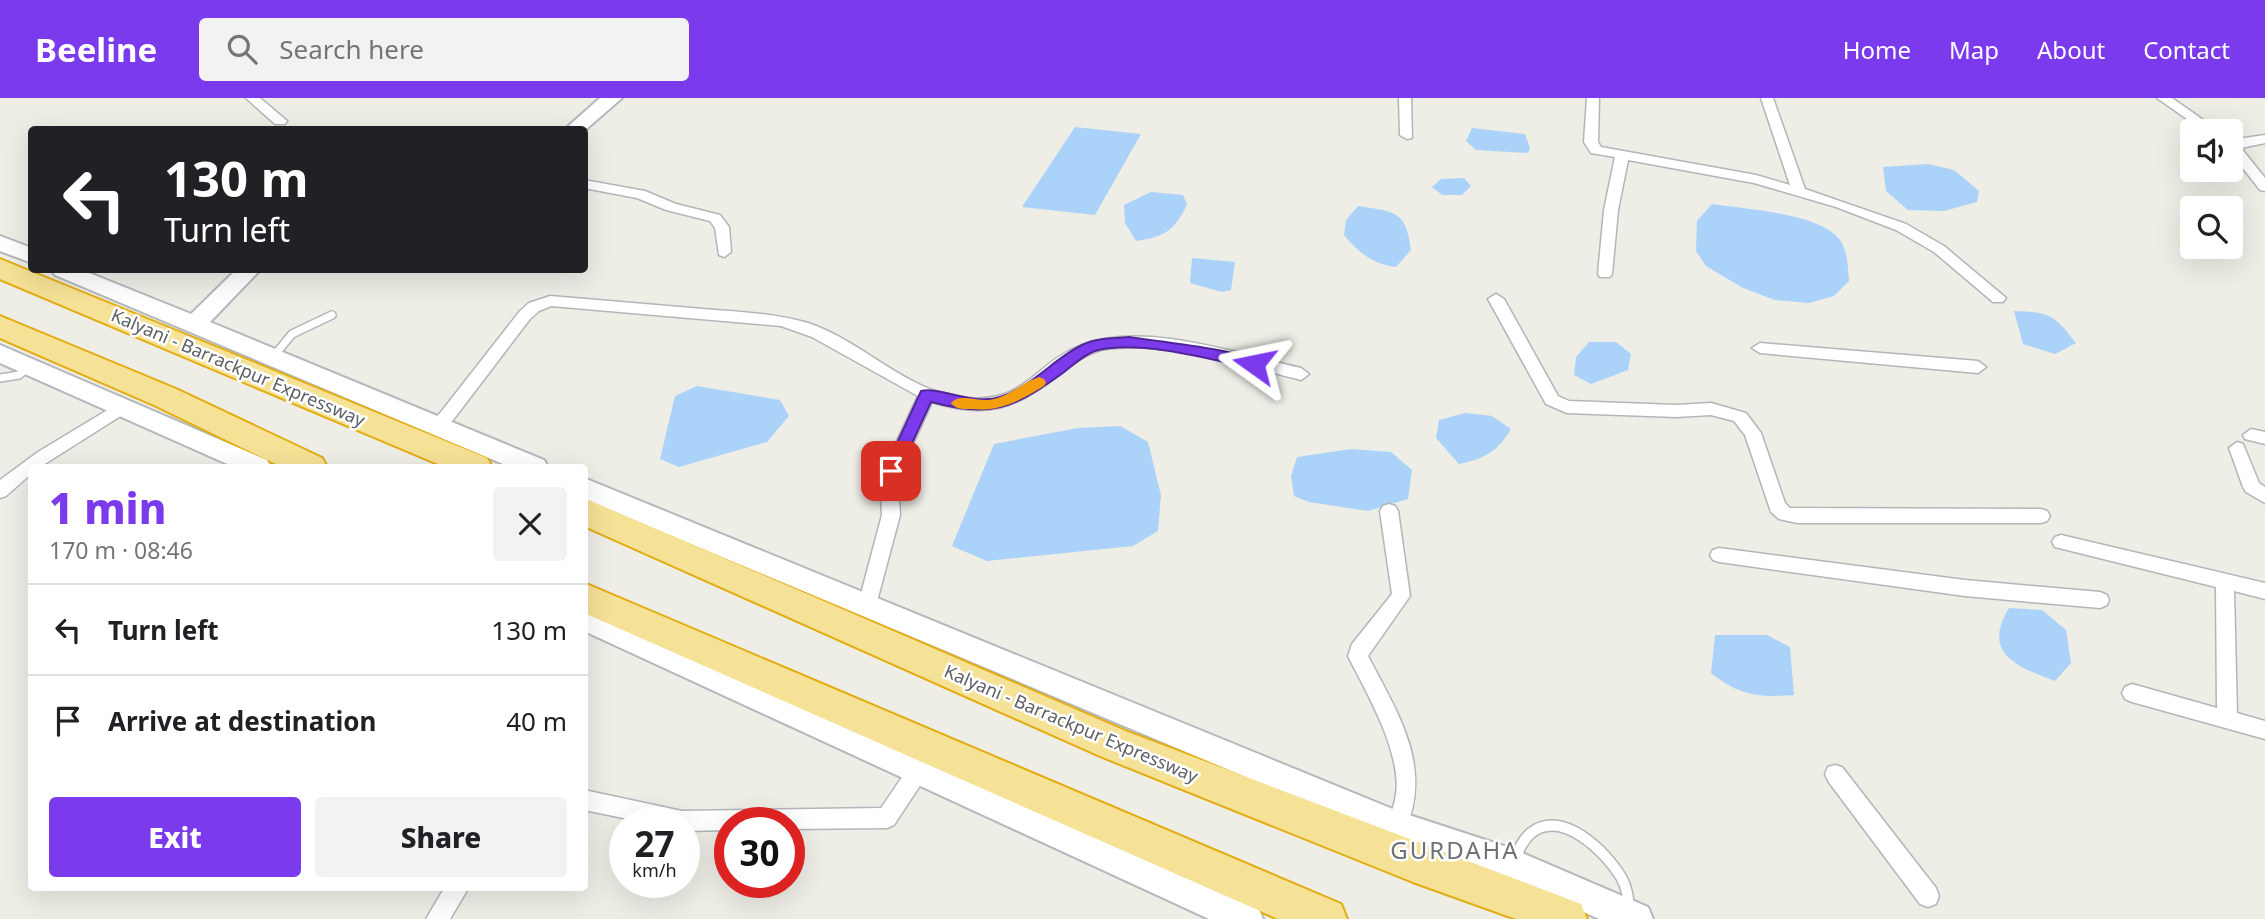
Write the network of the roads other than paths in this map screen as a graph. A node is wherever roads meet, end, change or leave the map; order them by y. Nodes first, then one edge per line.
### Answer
1 (252, 98) edge
2 (612, 98) edge
3 (1405, 98) edge
4 (1593, 98) edge
5 (1767, 98) edge
6 (2163, 98) edge
7 (2194, 119) edge
8 (280, 121) dead end
9 (579, 126) edge
10 (1407, 135) dead end
11 (2265, 139) edge
12 (2243, 143) edge
13 (1622, 155) junction
14 (2243, 159) edge
15 (588, 185) edge
16 (2265, 187) edge
17 (1799, 191) junction
18 (0, 243) edge
19 (724, 252) dead end
20 (21, 256) edge
21 (58, 273) edge
22 (70, 273) edge
23 (246, 273) edge
24 (1605, 274) dead end
25 (1998, 298) dead end
26 (1496, 299) dead end
27 (332, 315) dead end
28 (194, 325) junction
29 (0, 326) edge
30 (1760, 348) dead end
31 (0, 353) edge
32 (273, 357) junction
33 (30, 366) junction
34 (1978, 367) dead end
35 (1301, 374) dead end
36 (0, 378) edge
37 (926, 395) junction
38 (124, 406) junction
39 (436, 426) junction
40 (2237, 447) dead end
41 (32, 464) edge
42 (251, 464) edge
43 (305, 464) edge
44 (470, 464) edge
45 (528, 464) edge
46 (28, 466) edge
47 (588, 490) edge
48 (0, 491) edge
49 (2265, 496) edge
50 (1389, 511) dead end
51 (588, 513) edge
52 (2041, 516) dead end
53 (2060, 542) dead end
54 (1719, 555) dead end
55 (2225, 582) junction
56 (2265, 591) edge
57 (588, 599) edge
58 (2100, 600) dead end
59 (867, 605) junction
60 (588, 620) edge
61 (2132, 694) dead end
62 (2227, 719) junction
63 (2265, 730) edge
64 (918, 771) junction
65 (1835, 774) dead end
66 (588, 801) edge
67 (1397, 826) junction
68 (1513, 864) junction
69 (455, 891) edge
70 (1928, 896) dead end
71 (1632, 917) edge
72 (436, 919) edge
73 (1246, 919) edge
74 (1326, 919) edge
75 (1566, 919) edge

1 - 8 street
2 - 9 street
3 - 10 street
4 - 13 street
5 - 17 street
6 - 7 street
11 - 12 street
13 - 17 street
13 - 24 street
14 - 16 street
15 - 19 street
17 - 25 street
18 - 20 street
21 - 44 highway, Kalyani - Barrackpur Expressway
22 - 28 street
23 - 28 street
26 - 52 street
27 - 32 lane
28 - 32 street
29 - 43 highway
30 - 34 street
31 - 33 street
32 - 39 street
33 - 36 lane
33 - 38 street
35 - 37 street
37 - 39 street
37 - 59 street
38 - 41 street
38 - 42 street
39 - 45 street
40 - 49 street
46 - 48 street
47 - 59 street
50 - 67 street
51 - 75 highway, Kalyani - Barrackpur Expressway
53 - 55 street
54 - 58 street
55 - 56 street
55 - 62 street
57 - 74 highway
59 - 67 street
60 - 64 street
61 - 62 street
62 - 63 street
64 - 66 street
64 - 73 street
65 - 70 street
67 - 68 street
68 - 71 street
68 - 71 lane
69 - 72 street

